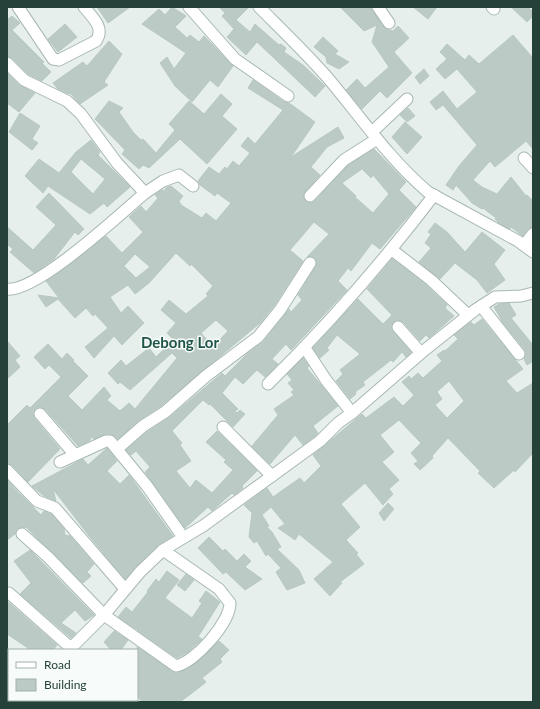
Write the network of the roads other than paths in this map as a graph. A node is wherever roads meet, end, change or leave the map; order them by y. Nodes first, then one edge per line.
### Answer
1 (84, 7) edge
2 (189, 7) edge
3 (260, 7) edge
4 (378, 7) edge
5 (21, 8) edge
6 (389, 23) dead end
7 (7, 62) edge
8 (288, 96) dead end
9 (407, 99) dead end
10 (374, 136) junction
11 (524, 158) dead end
12 (533, 168) edge
13 (193, 186) dead end
14 (144, 193) junction
15 (434, 195) junction
16 (310, 196) dead end
17 (533, 234) edge
18 (529, 248) edge
19 (392, 250) junction
20 (310, 263) dead end
21 (7, 290) edge
22 (533, 293) edge
23 (481, 306) junction
24 (468, 315) junction
25 (398, 327) dead end
26 (305, 348) junction
27 (421, 353) junction
28 (519, 354) dead end
29 (268, 384) dead end
30 (352, 413) junction
31 (40, 414) dead end
32 (223, 426) dead end
33 (118, 448) junction
34 (75, 455) junction
35 (60, 462) dead end
36 (7, 470) edge
37 (272, 476) junction
38 (22, 534) dead end
39 (183, 537) junction
40 (163, 550) junction
41 (125, 589) junction
42 (9, 593) dead end
43 (104, 615) junction
44 (70, 649) edge

1 - 5 street
2 - 8 street
3 - 10 street
4 - 6 street
7 - 14 street
9 - 10 street
10 - 15 street
10 - 16 street
11 - 12 street
13 - 14 street
14 - 21 street
15 - 18 street
15 - 19 street
17 - 18 street
19 - 24 street
19 - 26 street
20 - 33 street
22 - 23 street
23 - 24 street
23 - 28 street
24 - 27 street
25 - 27 street
26 - 29 street
26 - 30 street
27 - 30 street
30 - 37 street
31 - 34 street
32 - 37 street
33 - 34 street
33 - 39 street
34 - 35 street
36 - 41 street
37 - 39 street
38 - 43 street
39 - 40 street
40 - 41 street
40 - 43 street
41 - 43 street
42 - 44 street
43 - 44 street

